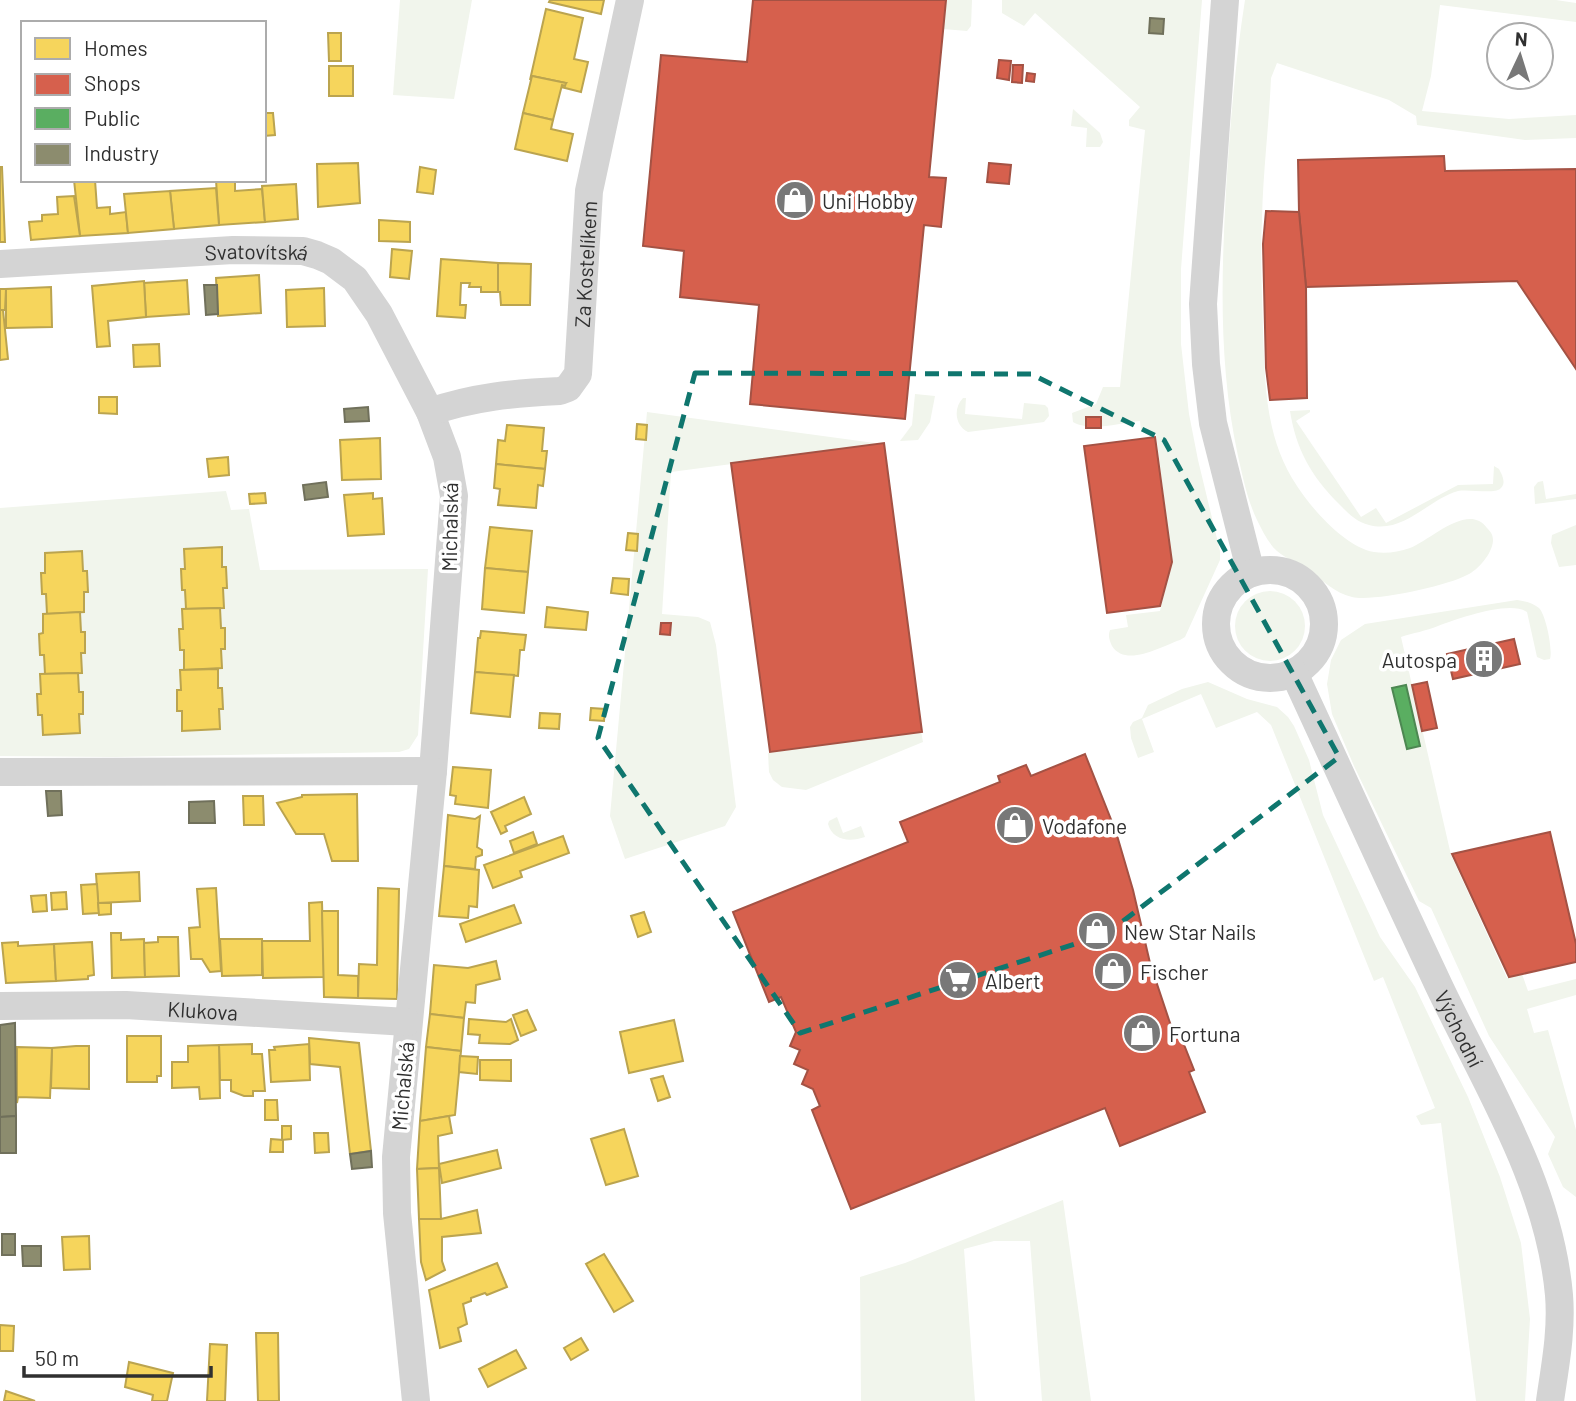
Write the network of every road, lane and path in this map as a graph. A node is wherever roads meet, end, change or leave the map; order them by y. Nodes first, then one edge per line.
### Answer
1 (630, 0) edge
2 (1225, 0) edge
3 (0, 264) edge
4 (430, 412) junction
5 (1251, 573) junction
6 (1294, 673) junction
7 (433, 771) junction
8 (0, 772) edge
9 (0, 1006) edge
10 (407, 1022) junction
11 (416, 1401) edge
12 (1550, 1401) edge

1 - 4 street, Za Kostelíkem
2 - 5 street
3 - 4 street, Svatovítská
4 - 7 street, Michalská
5 - 6 street
5 - 6 street
6 - 12 street, Východní
7 - 8 street
7 - 10 street, Michalská
9 - 10 street, Klukova
10 - 11 street, Michalská

